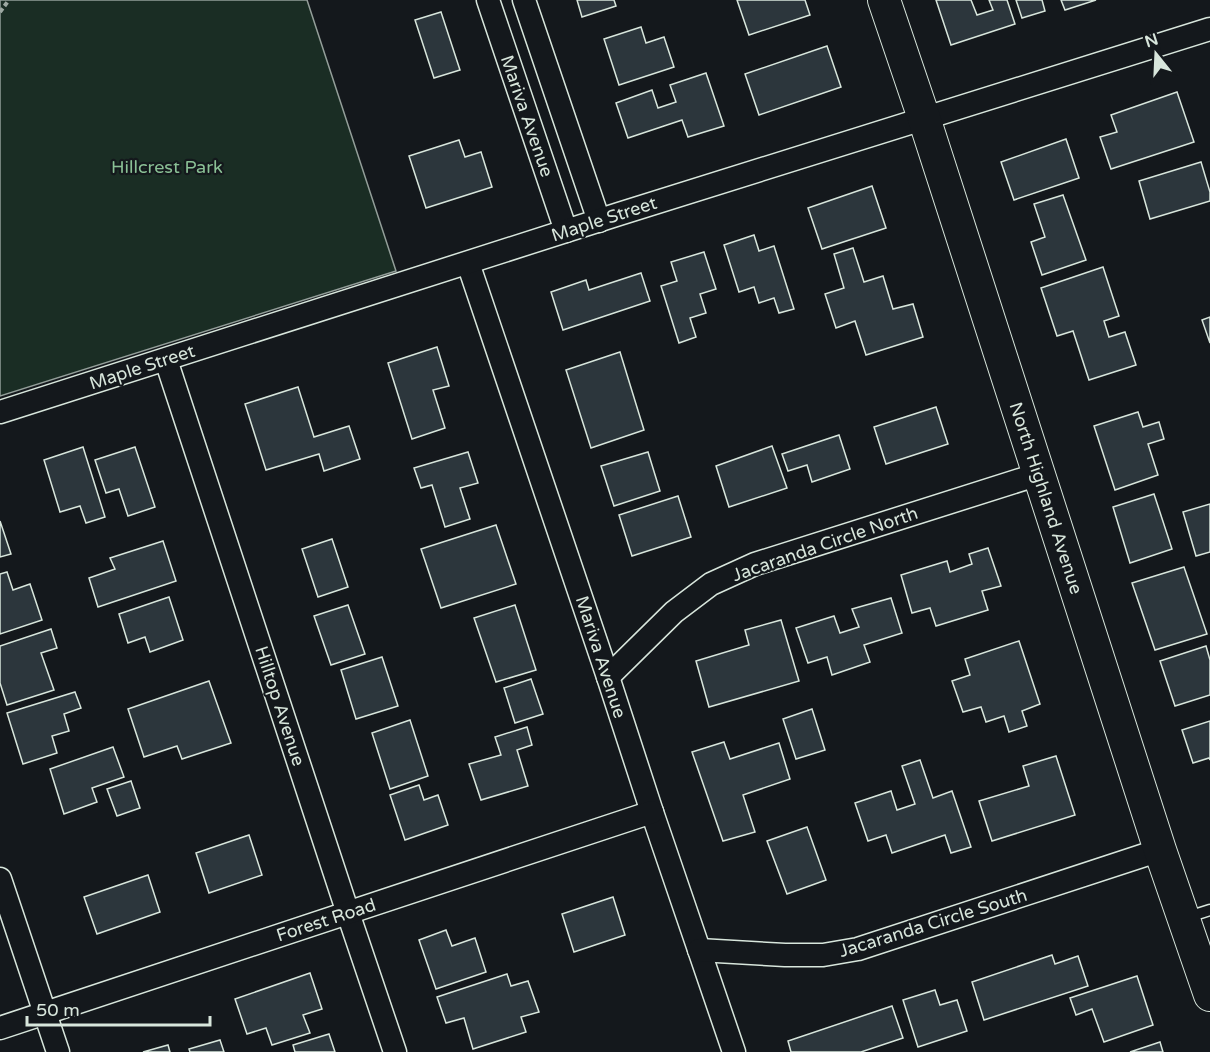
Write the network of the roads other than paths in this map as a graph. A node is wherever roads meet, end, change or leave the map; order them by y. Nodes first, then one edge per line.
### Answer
1 (488, 0) edge
2 (524, 0) edge
3 (884, 0) edge
4 (1210, 29) edge
5 (924, 118) junction
6 (599, 221) junction
7 (566, 231) junction
8 (468, 263) junction
9 (166, 360) junction
10 (0, 412) edge
11 (1039, 474) junction
12 (608, 676) junction
13 (652, 812) junction
14 (1160, 850) junction
15 (0, 879) edge
16 (348, 913) junction
17 (1197, 914) edge
18 (699, 950) junction
19 (1208, 981) edge
20 (45, 1014) junction
21 (0, 1028) edge
22 (58, 1052) edge
23 (395, 1052) edge
24 (734, 1052) edge

1 - 7 street, Mariva Avenue
2 - 6 street, Mariva Avenue
3 - 5 street, North Highland Avenue
4 - 5 street, Maple Street
5 - 6 street, Maple Street
5 - 11 street, North Highland Avenue
6 - 7 street, Maple Street
7 - 8 street, Maple Street
8 - 9 street, Maple Street
8 - 12 street, Mariva Avenue
9 - 10 street, Maple Street
9 - 16 street, Hilltop Avenue
11 - 12 street, Jacaranda Circle North
11 - 14 street, North Highland Avenue
12 - 13 street, Mariva Avenue
13 - 16 street, Forest Road
13 - 18 street, Mariva Avenue
14 - 17 street, North Highland Avenue
14 - 18 street, Jacaranda Circle South
15 - 20 street
16 - 20 street, Forest Road
16 - 23 street, Hilltop Avenue
17 - 19 street, North Highland Avenue
18 - 24 street, Mariva Avenue
20 - 21 street, Forest Road
20 - 22 street

